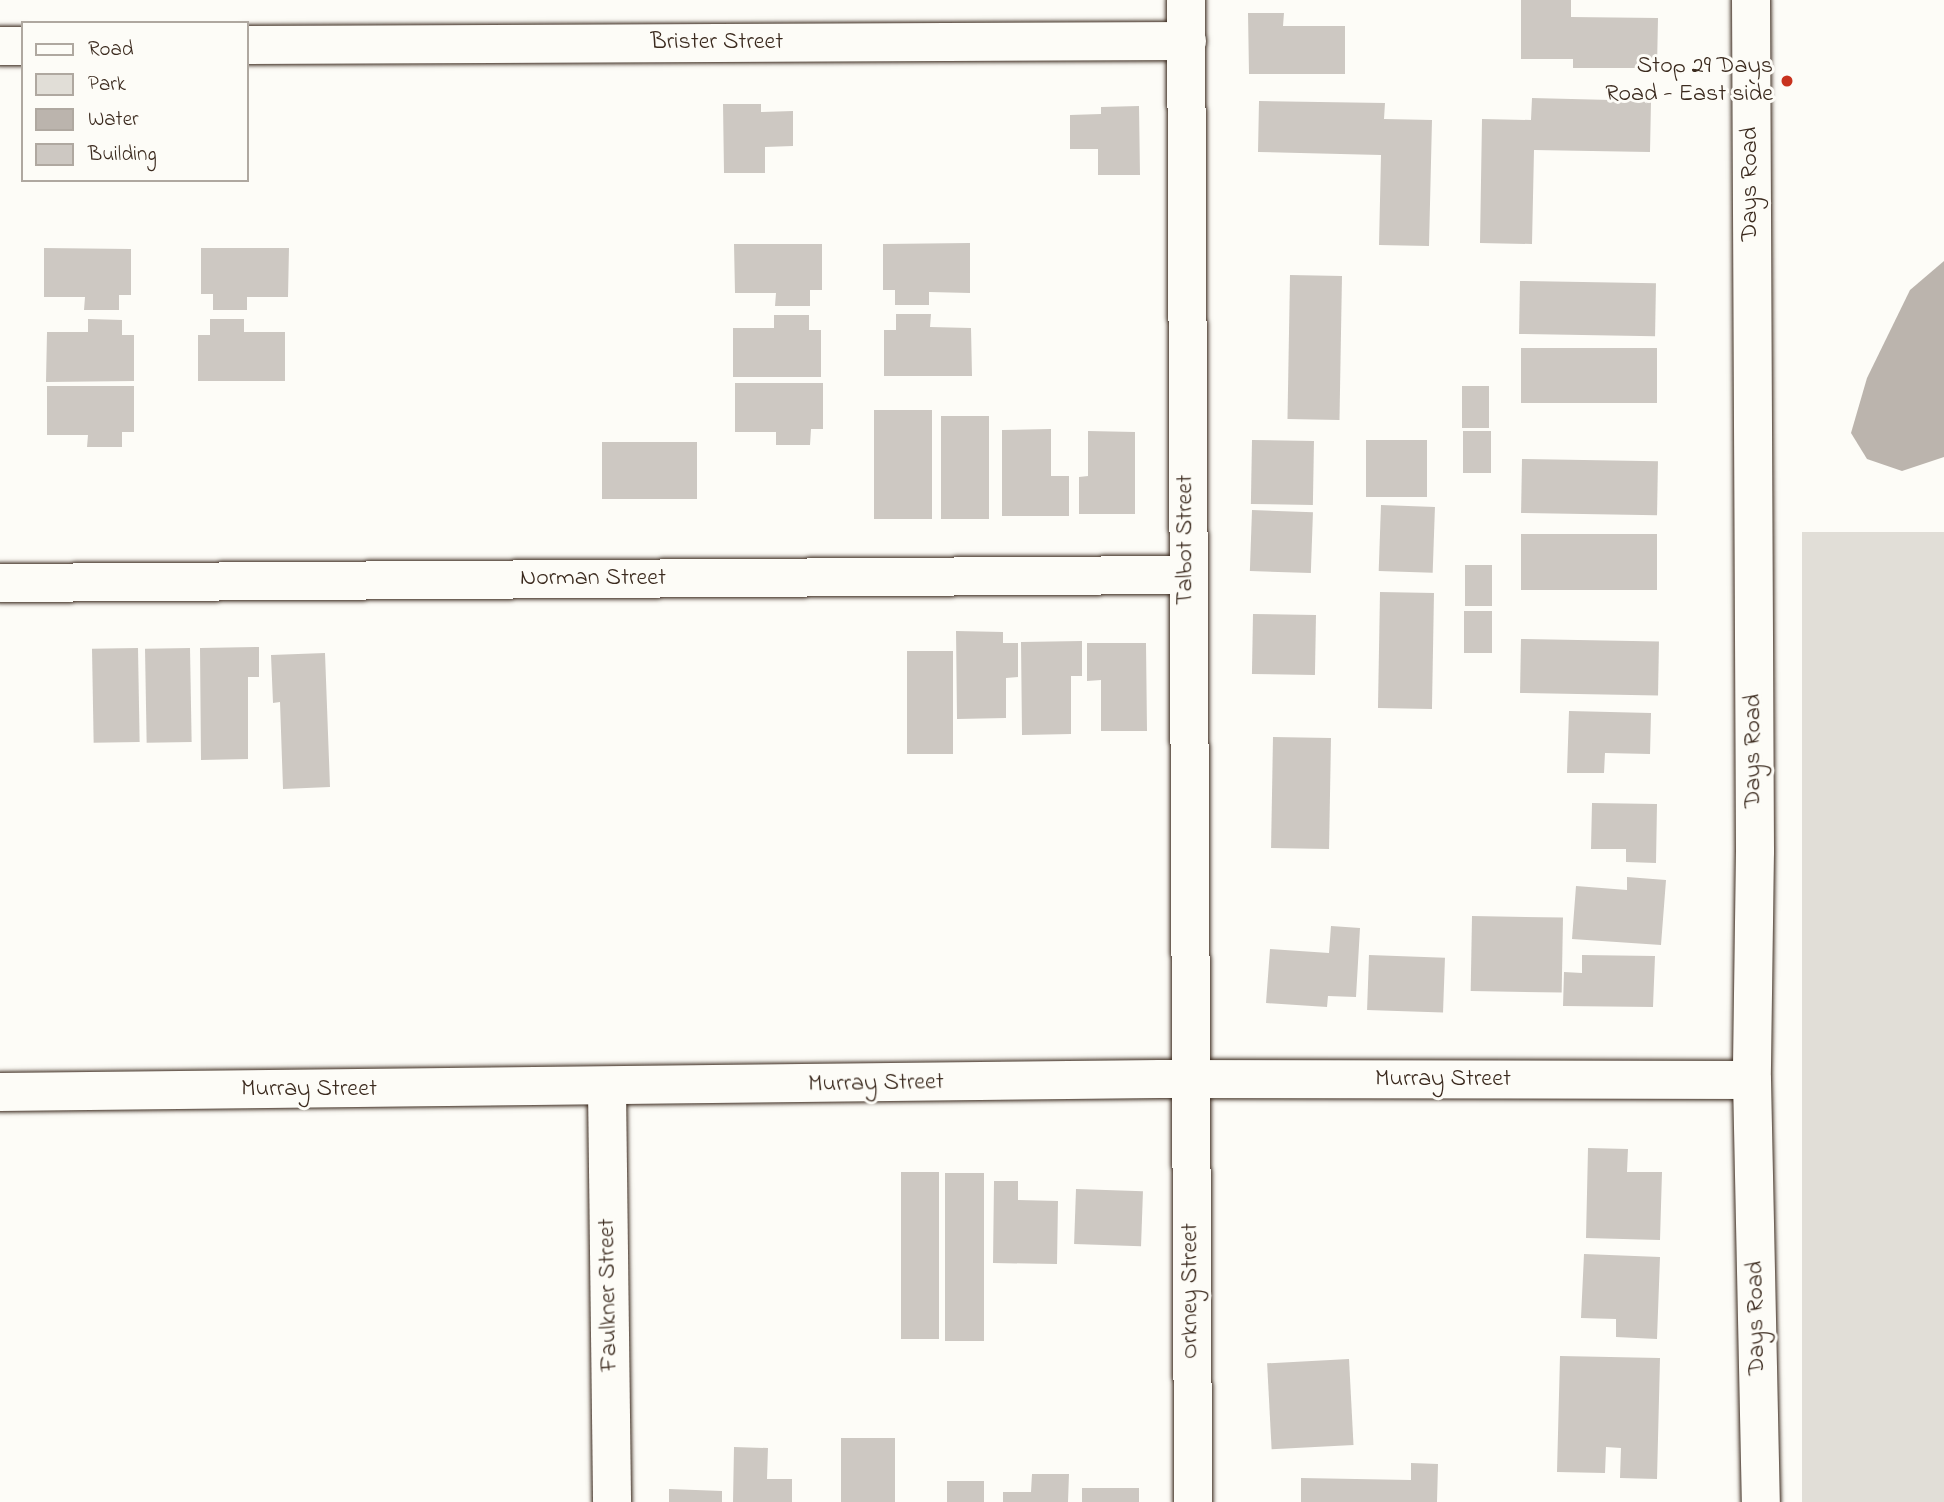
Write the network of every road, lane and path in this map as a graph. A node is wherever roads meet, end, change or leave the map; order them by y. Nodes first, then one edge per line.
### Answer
1 (1186, 0) edge
2 (1751, 0) edge
3 (1187, 41) junction
4 (248, 45) edge
5 (0, 46) edge
6 (21, 46) edge
7 (1186, 575) junction
8 (0, 583) edge
9 (1190, 1079) junction
10 (1752, 1080) junction
11 (607, 1088) junction
12 (0, 1091) edge
13 (612, 1502) edge
14 (1193, 1502) edge
15 (1761, 1502) edge

1 - 3 street, Talbot Street
2 - 10 street, Days Road
3 - 4 street, Brister Street
3 - 7 street, Talbot Street
5 - 6 street
7 - 8 street, Norman Street
7 - 9 street, Talbot Street
9 - 10 street, Murray Street
9 - 11 street, Murray Street
9 - 14 street, Orkney Street
10 - 15 street, Days Road
11 - 12 street, Murray Street
11 - 13 street, Faulkner Street

